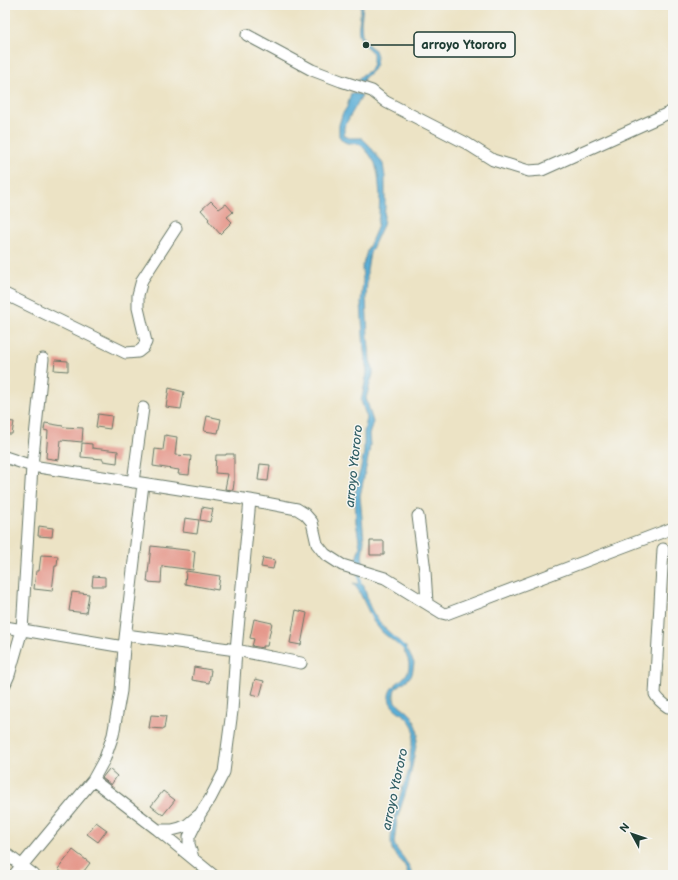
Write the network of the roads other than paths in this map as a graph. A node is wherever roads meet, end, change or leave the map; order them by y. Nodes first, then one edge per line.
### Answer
1 (247, 35) dead end
2 (673, 111) edge
3 (176, 228) dead end
4 (5, 294) edge
5 (43, 359) dead end
6 (143, 408) dead end
7 (5, 457) edge
8 (32, 466) junction
9 (138, 483) junction
10 (250, 500) junction
11 (418, 516) dead end
12 (673, 528) edge
13 (663, 549) dead end
14 (426, 603) junction
15 (5, 628) edge
16 (22, 630) junction
17 (126, 635) junction
18 (124, 647) junction
19 (236, 650) junction
20 (300, 663) dead end
21 (5, 684) edge
22 (673, 706) edge
23 (93, 780) junction
24 (200, 814) junction
25 (158, 830) junction
26 (5, 853) edge
27 (193, 858) junction
28 (22, 865) junction
29 (14, 875) edge
30 (34, 875) edge
31 (213, 875) edge

1 - 2 street
3 - 4 street
5 - 8 street
6 - 9 street
7 - 8 street
8 - 9 street
8 - 16 street
9 - 10 street
9 - 17 street
10 - 14 street
10 - 19 street
11 - 14 street
12 - 14 street
13 - 22 street
15 - 16 street
16 - 18 street
16 - 21 street
17 - 18 street
17 - 19 street
18 - 23 street
19 - 20 street
19 - 24 street
23 - 25 street
23 - 28 street
24 - 25 street
24 - 27 street
25 - 27 street
26 - 28 street
27 - 31 street
28 - 29 street
28 - 30 street

